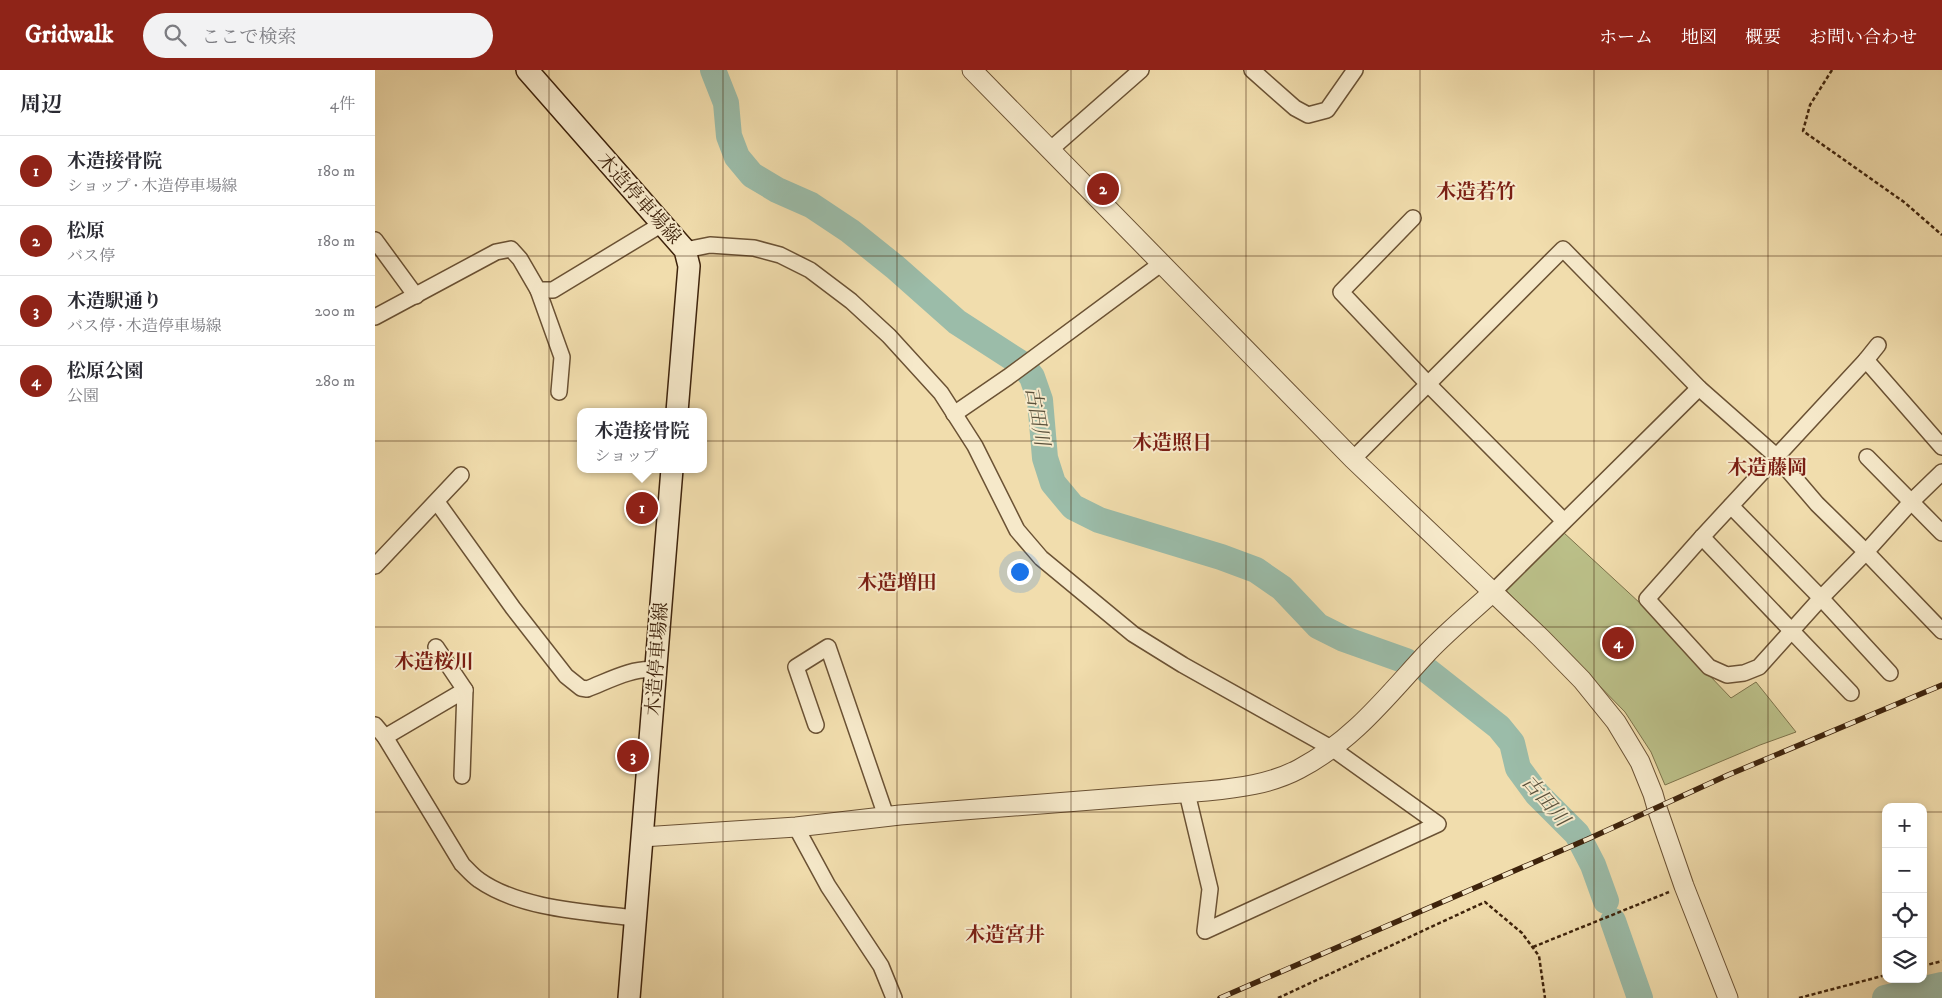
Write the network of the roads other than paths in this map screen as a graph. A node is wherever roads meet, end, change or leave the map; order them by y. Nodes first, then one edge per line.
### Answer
1 (527, 70) edge
2 (972, 70) edge
3 (1141, 70) edge
4 (1252, 70) edge
5 (1355, 70) edge
6 (1051, 149) junction
7 (1413, 218) dead end
8 (662, 224) junction
9 (375, 240) edge
10 (685, 250) junction
11 (1162, 263) junction
12 (538, 290) junction
13 (416, 296) junction
14 (375, 317) edge
15 (1878, 344) dead end
16 (1866, 360) junction
17 (1428, 384) junction
18 (1699, 388) junction
19 (559, 392) dead end
20 (677, 408) edge
21 (954, 414) junction
22 (1942, 447) edge
23 (1776, 456) junction
24 (1867, 457) dead end
25 (1353, 459) junction
26 (1942, 472) edge
27 (672, 473) edge
28 (461, 475) dead end
29 (437, 502) junction
30 (1911, 502) junction
31 (1731, 506) junction
32 (1563, 522) junction
33 (1942, 533) edge
34 (1702, 537) junction
35 (1867, 552) junction
36 (375, 566) edge
37 (1493, 592) junction
38 (1821, 598) junction
39 (1942, 631) edge
40 (1791, 632) junction
41 (436, 647) dead end
42 (655, 670) junction
43 (1890, 673) dead end
44 (465, 690) junction
45 (1851, 693) dead end
46 (375, 725) edge
47 (816, 725) dead end
48 (385, 737) junction
49 (1333, 749) junction
50 (462, 776) dead end
51 (1187, 793) junction
52 (886, 816) junction
53 (796, 827) junction
54 (642, 837) junction
55 (635, 918) junction
56 (629, 998) edge
57 (894, 998) edge
58 (1728, 998) edge

1 - 8 main road, 木造停車場線
2 - 6 street
3 - 6 street
4 - 5 street
6 - 11 street
7 - 17 street
8 - 10 main road, 木造停車場線
8 - 12 street
9 - 13 street
10 - 20 main road, 木造停車場線
10 - 21 street
11 - 21 street
11 - 25 street
12 - 13 street
12 - 19 street
13 - 14 street
15 - 16 street
16 - 22 street
16 - 23 street
17 - 18 street
17 - 25 street
17 - 32 street
18 - 23 street
18 - 32 street
21 - 49 street
23 - 31 street
23 - 35 street
24 - 30 street
25 - 37 street
26 - 30 street
27 - 42 main road, 木造停車場線
28 - 29 street
29 - 36 street
29 - 42 street
30 - 33 street
30 - 35 street
31 - 34 street
31 - 38 street
32 - 37 street
34 - 40 street
34 - 40 street
35 - 38 street
35 - 39 street
37 - 49 street
37 - 58 street
38 - 40 street
38 - 43 street
40 - 45 street
41 - 44 street
42 - 54 main road, 木造停車場線
44 - 48 street
44 - 50 street
46 - 48 street
47 - 52 street
48 - 55 street
49 - 51 street
49 - 51 street
51 - 52 street
52 - 53 street
53 - 54 street
53 - 57 street
54 - 55 main road, 木造停車場線
55 - 56 main road, 木造停車場線

